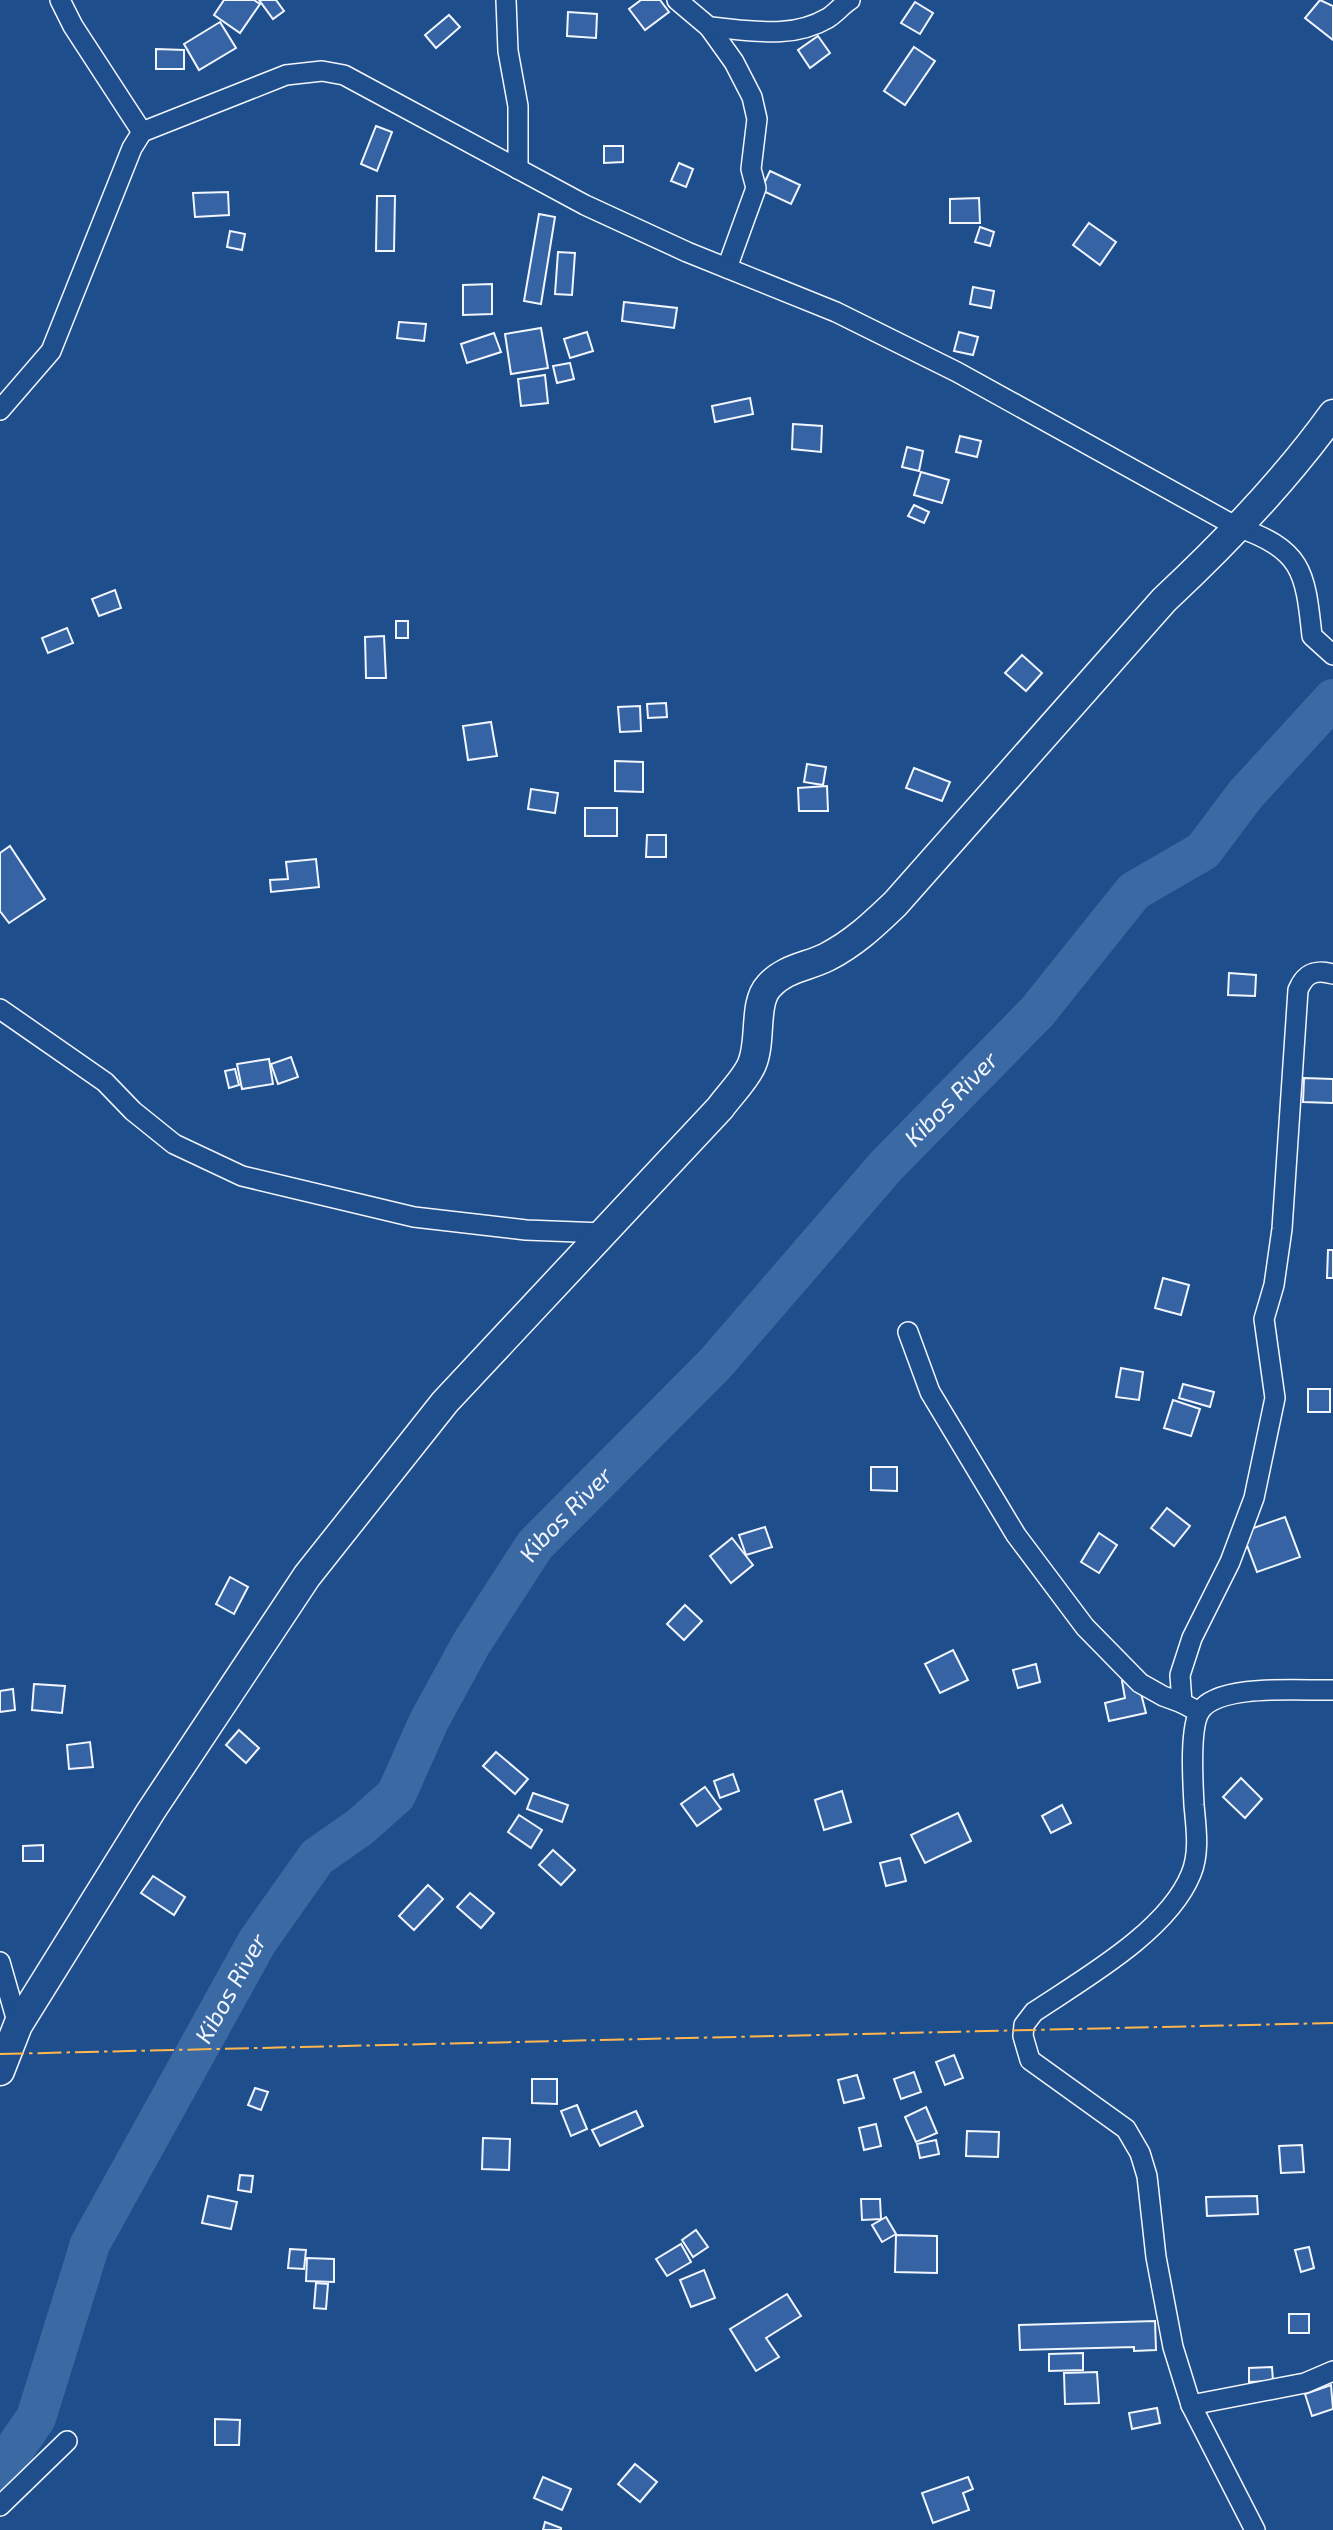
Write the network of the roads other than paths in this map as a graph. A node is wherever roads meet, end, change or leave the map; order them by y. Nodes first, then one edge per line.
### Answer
1 (60, 0) edge
2 (506, 0) edge
3 (677, 0) edge
4 (850, 0) edge
5 (709, 27) junction
6 (142, 132) junction
7 (518, 169) junction
8 (727, 268) junction
9 (0, 410) edge
10 (1333, 414) edge
11 (1235, 526) junction
12 (1333, 655) edge
13 (1333, 974) edge
14 (0, 1009) edge
15 (603, 1233) junction
16 (908, 1332) dead end
17 (1333, 1690) edge
18 (1191, 1707) junction
19 (0, 1962) edge
20 (18, 2025) junction
21 (0, 2071) edge
22 (1333, 2371) edge
23 (1191, 2404) junction
24 (67, 2441) dead end
25 (0, 2506) edge
26 (1255, 2530) edge

1 - 6 street
2 - 7 street
3 - 5 street
4 - 5 street
5 - 8 street
6 - 7 street
6 - 9 street
7 - 8 street
8 - 11 street
10 - 11 main road
11 - 12 street
11 - 15 main road
13 - 18 street
14 - 15 street
15 - 20 main road
16 - 18 street
17 - 18 street
18 - 23 street
19 - 20 street
20 - 21 main road
22 - 23 street
23 - 26 street
24 - 25 street

